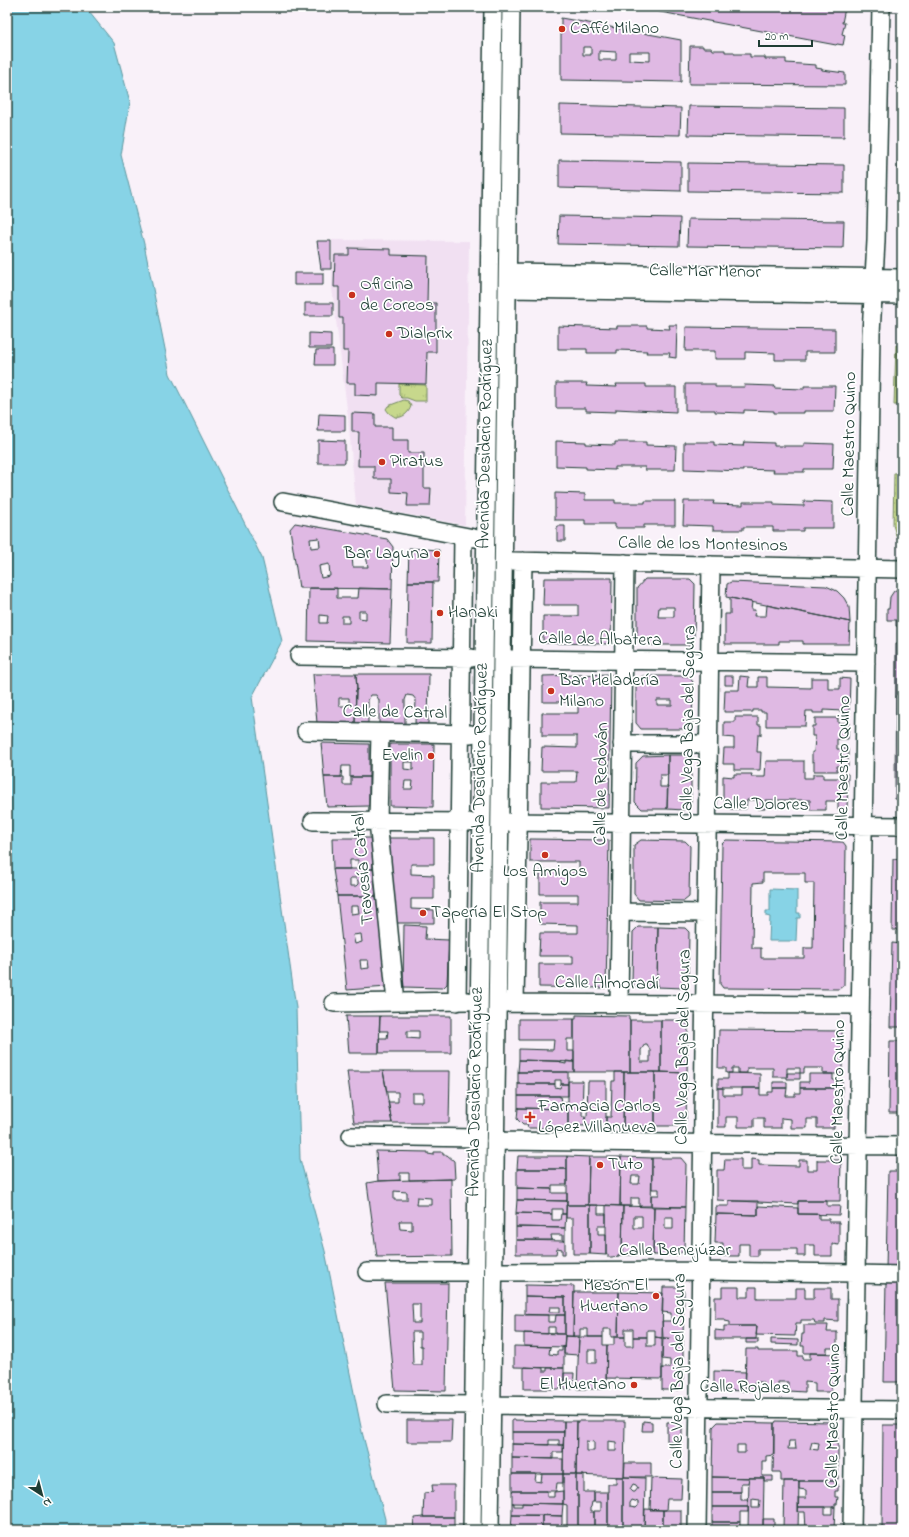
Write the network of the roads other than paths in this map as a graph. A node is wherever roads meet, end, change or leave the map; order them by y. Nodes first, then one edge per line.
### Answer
1 (493, 7) edge
2 (511, 7) edge
3 (881, 7) edge
4 (508, 272) junction
5 (902, 278) edge
6 (874, 286) junction
7 (508, 289) junction
8 (902, 295) edge
9 (284, 502) dead end
10 (463, 536) junction
11 (486, 540) junction
12 (504, 561) junction
13 (523, 561) junction
14 (625, 563) junction
15 (711, 565) junction
16 (868, 568) junction
17 (902, 569) edge
18 (299, 656) dead end
19 (461, 658) junction
20 (484, 658) junction
21 (502, 659) junction
22 (521, 659) junction
23 (624, 660) junction
24 (710, 661) junction
25 (866, 663) junction
26 (306, 731) dead end
27 (380, 733) junction
28 (460, 734) junction
29 (483, 735) junction
30 (622, 744) junction
31 (708, 744) junction
32 (313, 821) dead end
33 (378, 821) junction
34 (459, 822) junction
35 (482, 822) junction
36 (500, 822) junction
37 (518, 822) junction
38 (621, 823) junction
39 (707, 824) junction
40 (863, 826) junction
41 (902, 826) edge
42 (620, 912) junction
43 (706, 913) junction
44 (479, 1001) junction
45 (396, 1002) junction
46 (457, 1002) junction
47 (498, 1002) junction
48 (334, 1003) dead end
49 (515, 1003) junction
50 (619, 1004) junction
51 (705, 1004) junction
52 (860, 1005) junction
53 (351, 1136) dead end
54 (477, 1138) junction
55 (495, 1141) junction
56 (703, 1144) junction
57 (858, 1146) junction
58 (902, 1146) edge
59 (701, 1271) junction
60 (367, 1272) dead end
61 (475, 1272) junction
62 (494, 1272) junction
63 (856, 1274) junction
64 (902, 1275) edge
65 (387, 1404) dead end
66 (473, 1405) junction
67 (491, 1405) junction
68 (699, 1408) junction
69 (854, 1409) junction
70 (902, 1410) edge
71 (472, 1530) edge
72 (490, 1530) edge
73 (697, 1530) edge
74 (852, 1530) edge

1 - 11 street, Avenida Desiderio Rodríguez
2 - 4 street, Avenida Desiderio Rodríguez
3 - 6 street, Calle Maestro Quino
4 - 6 street, Calle Mar Menor
4 - 7 street, Avenida Desiderio Rodríguez
5 - 6 street, Calle Mar Menor
6 - 7 street, Calle Mar Menor
6 - 8 street, Calle Mar Menor
6 - 16 street, Calle Maestro Quino
7 - 12 street, Avenida Desiderio Rodríguez
9 - 10 street
10 - 11 street
10 - 19 street, Avenida Desiderio Rodríguez
11 - 20 street, Avenida Desiderio Rodríguez
12 - 13 street, Calle de los Montesinos
12 - 21 street, Avenida Desiderio Rodríguez
13 - 14 street, Calle de los Montesinos
13 - 22 street, Avenida Desiderio Rodríguez
14 - 15 street, Calle de los Montesinos
14 - 23 street, Calle de Redován
15 - 16 street, Calle de los Montesinos
15 - 24 street, Calle Vega Baja del Segura
16 - 17 street, Calle de los Montesinos
16 - 25 street, Calle Maestro Quino
18 - 19 street
19 - 20 street
19 - 28 street, Avenida Desiderio Rodríguez
20 - 29 street, Avenida Desiderio Rodríguez
21 - 22 street, Calle de Albatera
21 - 36 street, Avenida Desiderio Rodríguez
22 - 23 street, Calle de Albatera
22 - 37 street, Avenida Desiderio Rodríguez
23 - 24 street, Calle de Albatera
23 - 30 street, Calle de Redován
24 - 25 street, Calle de Albatera
24 - 31 street, Calle Vega Baja del Segura
25 - 40 street, Calle Maestro Quino
26 - 27 street, Calle de Catral
27 - 28 street, Calle de Catral
27 - 33 street, Travesía Catral
28 - 29 street, Calle de Catral
28 - 34 street, Avenida Desiderio Rodríguez
29 - 35 street, Avenida Desiderio Rodríguez
30 - 31 street
30 - 38 street, Calle de Redován
31 - 39 street, Calle Vega Baja del Segura
32 - 33 street
33 - 34 street
33 - 45 street, Travesía Catral
34 - 35 street
34 - 46 street, Avenida Desiderio Rodríguez
35 - 44 street, Avenida Desiderio Rodríguez
36 - 37 street, Calle Dolores
36 - 47 street, Avenida Desiderio Rodríguez
37 - 38 street, Calle Dolores
37 - 49 street, Avenida Desiderio Rodríguez
38 - 39 street, Calle Dolores
38 - 42 street, Calle de Redován
39 - 40 street, Calle Dolores
39 - 43 street, Calle Vega Baja del Segura
40 - 41 street, Calle Dolores
40 - 52 street, Calle Maestro Quino
42 - 43 street
42 - 50 street, Calle de Redován
43 - 51 street, Calle Vega Baja del Segura
44 - 46 street
44 - 54 street, Avenida Desiderio Rodríguez
45 - 46 street
45 - 48 street
47 - 49 street, Calle Almoradí
47 - 55 street, Avenida Desiderio Rodríguez
49 - 50 street, Calle Almoradí
50 - 51 street, Calle Almoradí
51 - 52 street, Calle Almoradí
51 - 56 street, Calle Vega Baja del Segura
52 - 57 street, Calle Maestro Quino
53 - 54 street
54 - 61 street, Avenida Desiderio Rodríguez
55 - 56 street
55 - 62 street, Avenida Desiderio Rodríguez
56 - 57 street
56 - 59 street, Calle Vega Baja del Segura
57 - 58 street
57 - 63 street, Calle Maestro Quino
59 - 62 street, Calle Benejúzar
59 - 63 street, Calle Benejúzar
59 - 68 street, Calle Vega Baja del Segura
60 - 61 street
61 - 66 street, Avenida Desiderio Rodríguez
62 - 67 street, Avenida Desiderio Rodríguez
63 - 64 street, Calle Benejúzar
63 - 69 street, Calle Maestro Quino
65 - 66 street
66 - 71 street, Avenida Desiderio Rodríguez
67 - 68 street, Calle Rojales
67 - 72 street, Avenida Desiderio Rodríguez
68 - 69 street, Calle Rojales
68 - 73 street, Calle Vega Baja del Segura
69 - 70 street, Calle Rojales
69 - 74 street, Calle Maestro Quino

